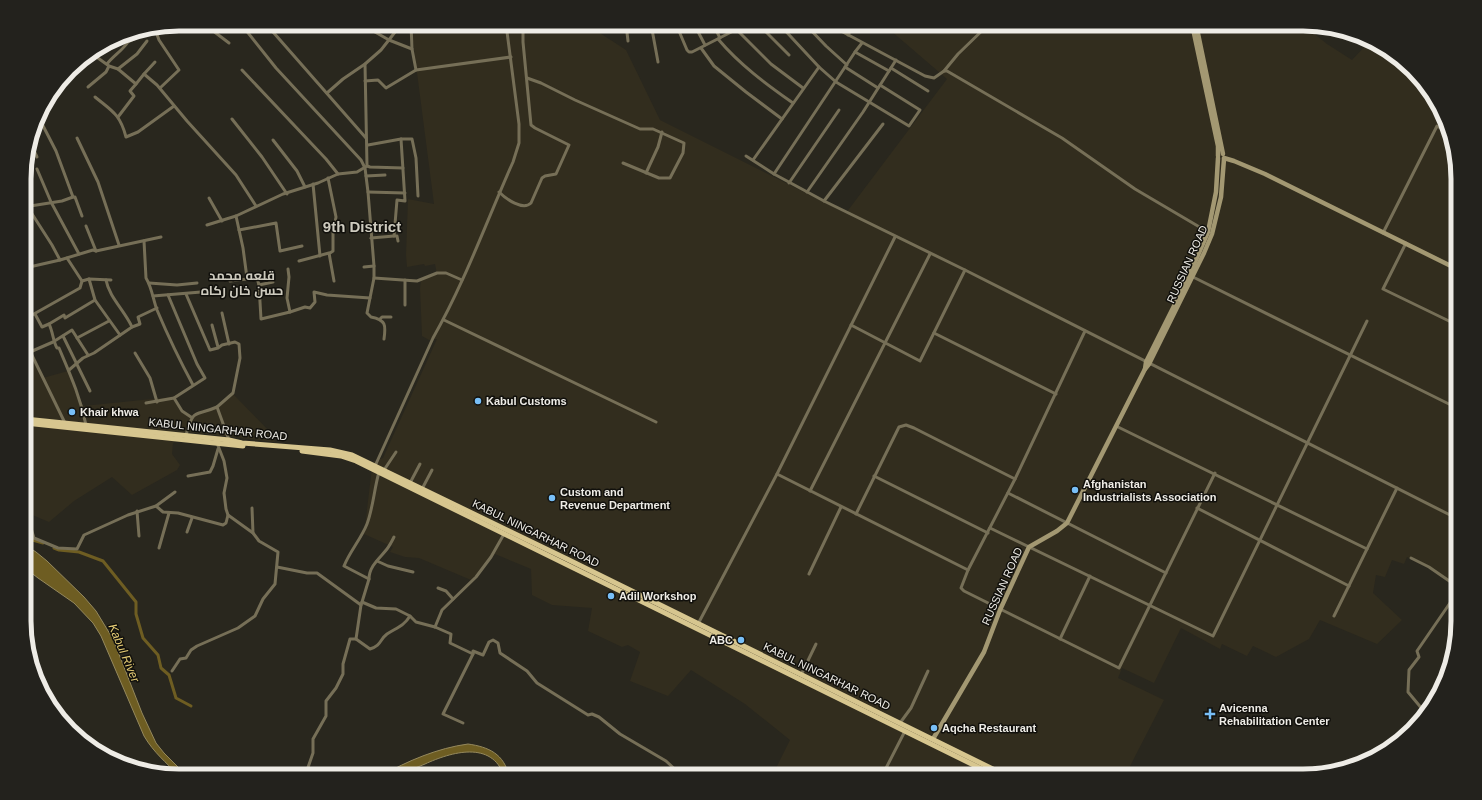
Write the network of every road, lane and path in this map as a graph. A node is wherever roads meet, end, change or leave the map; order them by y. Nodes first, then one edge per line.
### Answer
1 (213, 31) edge
2 (247, 31) edge
3 (272, 31) edge
4 (374, 31) edge
5 (396, 31) edge
6 (411, 31) edge
7 (507, 31) edge
8 (523, 31) edge
9 (627, 31) edge
10 (652, 31) edge
11 (679, 31) edge
12 (698, 31) edge
13 (716, 31) edge
14 (733, 31) edge
15 (738, 31) edge
16 (765, 31) edge
17 (786, 31) edge
18 (812, 31) edge
19 (841, 31) edge
20 (850, 31) edge
21 (982, 31) edge
22 (1193, 31) edge
23 (1197, 31) edge
24 (156, 33) edge
25 (848, 35) junction
26 (135, 38) edge
27 (719, 39) junction
28 (390, 40) junction
29 (147, 41) dead end
30 (628, 41) dead end
31 (862, 42) junction
32 (228, 43) dead end
33 (705, 45) junction
34 (701, 48) junction
35 (412, 49) junction
36 (855, 52) junction
37 (789, 56) dead end
38 (96, 57) edge
39 (510, 57) junction
40 (896, 60) junction
41 (155, 62) dead end
42 (658, 62) dead end
43 (365, 64) junction
44 (108, 65) junction
45 (846, 66) junction
46 (819, 67) junction
47 (118, 69) junction
48 (890, 69) junction
49 (242, 70) dead end
50 (416, 70) junction
51 (944, 71) junction
52 (144, 74) junction
53 (527, 78) junction
54 (365, 81) junction
55 (836, 82) junction
56 (136, 84) junction
57 (88, 87) dead end
58 (879, 87) junction
59 (160, 88) junction
60 (803, 88) junction
61 (928, 91) dead end
62 (327, 93) junction
63 (95, 97) dead end
64 (870, 102) junction
65 (793, 103) junction
66 (174, 106) junction
67 (839, 110) dead end
68 (118, 117) junction
69 (232, 119) dead end
70 (782, 119) junction
71 (42, 123) edge
72 (883, 124) dead end
73 (1442, 129) edge
74 (662, 132) junction
75 (77, 138) dead end
76 (367, 139) junction
77 (401, 139) junction
78 (273, 140) dead end
79 (368, 145) junction
80 (34, 150) edge
81 (746, 156) dead end
82 (1224, 156) junction
83 (37, 157) dead end
84 (1218, 157) junction
85 (753, 160) junction
86 (624, 163) dead end
87 (366, 167) junction
88 (403, 168) junction
89 (37, 169) dead end
90 (646, 173) junction
91 (338, 174) junction
92 (774, 174) junction
93 (385, 175) dead end
94 (366, 176) junction
95 (328, 178) junction
96 (790, 183) junction
97 (313, 184) junction
98 (305, 187) junction
99 (368, 192) junction
100 (499, 192) junction
101 (807, 192) junction
102 (405, 193) junction
103 (287, 194) junction
104 (418, 196) dead end
105 (73, 197) junction
106 (209, 198) dead end
107 (824, 201) junction
108 (51, 202) junction
109 (31, 205) edge
110 (256, 206) junction
111 (31, 214) edge
112 (82, 216) dead end
113 (236, 216) junction
114 (222, 221) junction
115 (207, 225) dead end
116 (86, 226) dead end
117 (239, 230) junction
118 (1210, 233) junction
119 (1383, 233) junction
120 (394, 236) junction
121 (161, 237) dead end
122 (895, 237) junction
123 (371, 238) junction
124 (144, 241) junction
125 (398, 241) dead end
126 (1406, 243) junction
127 (119, 246) junction
128 (302, 246) dead end
129 (96, 252) junction
130 (79, 254) junction
131 (330, 254) junction
132 (930, 254) junction
133 (320, 256) junction
134 (68, 258) junction
135 (60, 260) junction
136 (299, 260) dead end
137 (374, 266) junction
138 (1451, 266) edge
139 (31, 267) edge
140 (364, 267) dead end
141 (288, 269) dead end
142 (965, 270) junction
143 (247, 278) junction
144 (374, 278) junction
145 (1193, 278) junction
146 (88, 279) junction
147 (106, 280) junction
148 (111, 280) dead end
149 (405, 280) junction
150 (462, 280) junction
151 (82, 281) junction
152 (230, 281) dead end
153 (334, 281) dead end
154 (274, 282) dead end
155 (149, 283) junction
156 (197, 283) dead end
157 (259, 285) junction
158 (201, 292) dead end
159 (186, 294) junction
160 (168, 295) junction
161 (153, 296) junction
162 (370, 298) junction
163 (95, 300) junction
164 (405, 305) dead end
165 (157, 308) junction
166 (290, 312) junction
167 (222, 313) dead end
168 (35, 314) junction
169 (31, 316) edge
170 (391, 317) dead end
171 (380, 319) junction
172 (109, 320) junction
173 (444, 320) junction
174 (1367, 321) dead end
175 (1449, 321) dead end
176 (49, 324) junction
177 (212, 325) dead end
178 (851, 325) junction
179 (132, 327) junction
180 (1085, 331) junction
181 (934, 333) junction
182 (120, 335) junction
183 (63, 336) junction
184 (77, 338) junction
185 (384, 339) dead end
186 (53, 342) junction
187 (229, 344) junction
188 (886, 344) junction
189 (218, 346) junction
190 (31, 352) edge
191 (136, 353) dead end
192 (31, 354) edge
193 (88, 355) junction
194 (1351, 356) junction
195 (1148, 363) junction
196 (77, 364) junction
197 (69, 370) junction
198 (193, 385) junction
199 (90, 391) dead end
200 (1056, 394) junction
201 (174, 398) junction
202 (157, 402) junction
203 (146, 403) dead end
204 (1451, 405) edge
205 (217, 407) junction
206 (191, 417) junction
207 (31, 420) edge
208 (656, 422) dead end
209 (66, 423) junction
210 (31, 425) edge
211 (86, 425) junction
212 (1116, 426) junction
213 (186, 435) junction
214 (229, 440) junction
215 (216, 443) junction
216 (1308, 444) junction
217 (218, 449) junction
218 (396, 452) dead end
219 (420, 464) dead end
220 (374, 468) junction
221 (432, 470) dead end
222 (381, 471) junction
223 (777, 474) junction
224 (1215, 474) junction
225 (188, 476) dead end
226 (874, 476) junction
227 (1015, 479) junction
228 (410, 483) junction
229 (1397, 488) junction
230 (422, 489) junction
231 (810, 491) junction
232 (175, 492) dead end
233 (1008, 493) junction
234 (1278, 504) junction
235 (156, 506) junction
236 (841, 506) junction
237 (252, 508) dead end
238 (1198, 508) junction
239 (136, 511) junction
240 (169, 513) junction
241 (856, 514) junction
242 (1451, 515) edge
243 (228, 516) junction
244 (192, 518) junction
245 (1067, 523) junction
246 (31, 528) edge
247 (990, 528) junction
248 (187, 532) dead end
249 (253, 533) junction
250 (988, 533) junction
251 (504, 534) junction
252 (139, 536) dead end
253 (394, 537) dead end
254 (1259, 540) junction
255 (1029, 547) junction
256 (159, 548) dead end
257 (1367, 549) junction
258 (1411, 558) dead end
259 (377, 561) junction
260 (277, 567) junction
261 (968, 570) junction
262 (413, 572) dead end
263 (1166, 573) junction
264 (809, 574) dead end
265 (1090, 576) junction
266 (369, 579) junction
267 (1451, 581) edge
268 (1349, 586) junction
269 (438, 588) dead end
270 (453, 599) junction
271 (1451, 602) edge
272 (361, 603) junction
273 (1150, 606) junction
274 (1000, 610) junction
275 (410, 616) junction
276 (1334, 616) dead end
277 (435, 627) junction
278 (697, 627) junction
279 (1060, 639) junction
280 (356, 640) junction
281 (816, 644) dead end
282 (473, 654) junction
283 (172, 671) dead end
284 (928, 671) dead end
285 (801, 675) junction
286 (840, 697) junction
287 (1422, 709) edge
288 (463, 723) dead end
289 (900, 723) junction
290 (905, 731) junction
291 (933, 739) junction
292 (307, 769) edge
293 (675, 769) edge
294 (886, 769) edge
295 (982, 769) edge
296 (993, 769) edge

1 - 32 street
2 - 87 street
3 - 62 street
4 - 28 street
5 - 28 street
6 - 35 street
7 - 39 street
8 - 53 street
9 - 30 street
10 - 42 street
11 - 34 street
12 - 33 street
13 - 27 street
14 - 27 street
15 - 60 street
16 - 37 street
17 - 46 street
18 - 45 street
19 - 25 street
20 - 25 street
21 - 51 street
22 - 84 main road, RUSSIAN ROAD
23 - 82 main road, RUSSIAN ROAD
24 - 59 street
25 - 31 street
26 - 44 street
27 - 33 street
27 - 65 street
28 - 35 street
28 - 43 street
29 - 47 street
31 - 36 street
31 - 40 street
33 - 34 street
34 - 70 street
35 - 50 street
36 - 45 street
36 - 48 street
38 - 44 street
39 - 50 street
39 - 100 street
40 - 48 street
40 - 51 street
41 - 52 street
43 - 54 street
43 - 62 street
44 - 47 street
44 - 57 street
45 - 55 street
45 - 58 street
46 - 55 street
46 - 60 street
47 - 56 street
48 - 58 street
48 - 61 street
49 - 91 street
50 - 54 street
51 - 118 street
52 - 56 street
52 - 59 street
53 - 74 street
53 - 100 street
54 - 76 street
55 - 64 street
55 - 92 street
56 - 68 street
58 - 64 street
58 - 64 street
59 - 66 street
60 - 65 street
62 - 76 street
63 - 68 street
64 - 101 street
65 - 70 street
66 - 68 street
66 - 110 street
67 - 96 street
69 - 103 street
70 - 85 street
71 - 105 street
72 - 107 street
73 - 119 street
74 - 90 street
74 - 90 street
75 - 127 street
76 - 79 street
77 - 79 street
77 - 88 street
77 - 104 street
78 - 98 street
79 - 87 street
80 - 83 street
81 - 85 street
82 - 84 main road
82 - 118 main road, RUSSIAN ROAD
82 - 119 main road
84 - 118 main road, RUSSIAN ROAD
85 - 92 street
86 - 90 street
87 - 88 street
87 - 91 street
87 - 94 street
88 - 102 street
89 - 108 street
91 - 95 street
92 - 96 street
93 - 94 street
94 - 99 street
95 - 97 street
95 - 131 street
96 - 101 street
97 - 98 street
97 - 133 street
98 - 103 street
99 - 102 street
99 - 123 street
100 - 150 street
101 - 107 street
102 - 120 street
103 - 110 street
105 - 108 street
105 - 112 street
106 - 114 street
107 - 122 street
108 - 109 street
108 - 130 street
110 - 113 street
111 - 135 street
113 - 114 street
113 - 117 street
114 - 115 street
116 - 129 street
117 - 128 street
117 - 143 street
118 - 145 main road, RUSSIAN ROAD
118 - 195 main road, RUSSIAN ROAD
119 - 126 main road
120 - 123 street
120 - 125 street
121 - 124 street
122 - 132 street
122 - 178 street
123 - 137 street
124 - 127 street
124 - 155 street
126 - 138 main road
126 - 175 street
127 - 129 street
129 - 130 street
130 - 134 street
131 - 133 street
131 - 153 street
132 - 142 street
132 - 188 street
133 - 136 street
134 - 135 street
134 - 151 street
135 - 139 street
137 - 140 street
137 - 144 street
141 - 166 street
142 - 180 street
142 - 181 street
143 - 152 street
143 - 157 street
144 - 149 street
144 - 162 street
145 - 194 street
145 - 195 main road, RUSSIAN ROAD
146 - 147 street
146 - 151 street
146 - 163 street
147 - 148 street
147 - 179 street
149 - 150 street
149 - 164 street
150 - 173 street
151 - 168 street
154 - 157 street
155 - 156 street
155 - 161 street
157 - 166 street
158 - 159 street
159 - 160 street
159 - 189 street
160 - 161 street
160 - 198 street
161 - 165 street
162 - 166 street
162 - 171 street
163 - 172 street
163 - 176 street
165 - 179 street
165 - 198 street
167 - 187 street
168 - 169 street
168 - 176 street
170 - 171 street
171 - 185 street
172 - 182 street
172 - 184 street
173 - 208 street
173 - 220 street
174 - 194 street
176 - 186 street
177 - 189 street
178 - 188 street
178 - 223 street
179 - 182 street
180 - 195 street
180 - 200 street
181 - 188 street
181 - 200 street
182 - 193 street
183 - 184 street
183 - 186 street
183 - 196 street
184 - 193 street
186 - 190 street
186 - 197 street
187 - 189 street
187 - 205 street
188 - 231 street
191 - 202 street
192 - 209 street
193 - 196 street
194 - 204 street
194 - 216 street
195 - 212 main road, RUSSIAN ROAD
195 - 216 street
196 - 197 street
196 - 199 street
197 - 211 street
198 - 201 street
200 - 227 street
201 - 202 street
201 - 206 street
202 - 203 street
205 - 206 street
205 - 214 street
206 - 213 street
207 - 209 highway, KABUL NINGARHAR ROAD
209 - 211 highway, KABUL NINGARHAR ROAD
210 - 215 highway, KABUL NINGARHAR ROAD
211 - 213 highway, KABUL NINGARHAR ROAD
212 - 224 street
212 - 245 main road, RUSSIAN ROAD
213 - 214 highway, KABUL NINGARHAR ROAD
214 - 220 highway, KABUL NINGARHAR ROAD
215 - 217 street
215 - 220 highway, KABUL NINGARHAR ROAD
216 - 229 street
216 - 234 street
217 - 225 street
217 - 243 street
218 - 222 street
219 - 228 street
220 - 222 highway, KABUL NINGARHAR ROAD
221 - 230 street
222 - 228 highway, KABUL NINGARHAR ROAD
222 - 251 highway, KABUL NINGARHAR ROAD
222 - 266 street
223 - 231 street
223 - 278 street
224 - 234 street
224 - 238 street
226 - 227 street
226 - 241 street
226 - 250 street
227 - 233 street
228 - 230 highway, KABUL NINGARHAR ROAD
229 - 242 street
229 - 257 street
230 - 278 highway, KABUL NINGARHAR ROAD
231 - 236 street
232 - 235 street
233 - 245 street
233 - 247 street
234 - 254 street
234 - 257 street
235 - 239 street
235 - 240 street
236 - 241 street
236 - 264 street
237 - 249 street
238 - 254 street
238 - 263 street
239 - 246 street
239 - 252 street
240 - 244 street
240 - 256 street
241 - 261 street
243 - 244 street
243 - 249 street
244 - 248 street
245 - 255 main road, RUSSIAN ROAD
245 - 263 street
247 - 250 street
247 - 255 street
249 - 260 street
250 - 261 street
251 - 270 street
251 - 278 highway, KABUL NINGARHAR ROAD
253 - 259 street
254 - 268 street
254 - 273 street
255 - 265 street
255 - 274 main road, RUSSIAN ROAD
257 - 268 street
258 - 267 street
259 - 262 street
259 - 266 street
260 - 272 street
260 - 283 street
261 - 274 street
263 - 273 street
265 - 273 street
265 - 279 street
266 - 272 street
268 - 276 street
269 - 270 street
270 - 277 street
271 - 287 street
272 - 275 street
272 - 280 street
273 - 279 street
274 - 279 street
274 - 291 main road, RUSSIAN ROAD
275 - 277 street
275 - 280 street
277 - 282 street
278 - 285 highway, KABUL NINGARHAR ROAD
278 - 286 highway, KABUL NINGARHAR ROAD
280 - 292 street
281 - 285 street
282 - 288 street
282 - 293 street
284 - 289 street
285 - 286 highway, KABUL NINGARHAR ROAD
286 - 289 highway, KABUL NINGARHAR ROAD
286 - 290 highway, KABUL NINGARHAR ROAD
289 - 291 highway, KABUL NINGARHAR ROAD
290 - 294 street
290 - 295 highway, KABUL NINGARHAR ROAD
291 - 296 highway, KABUL NINGARHAR ROAD

